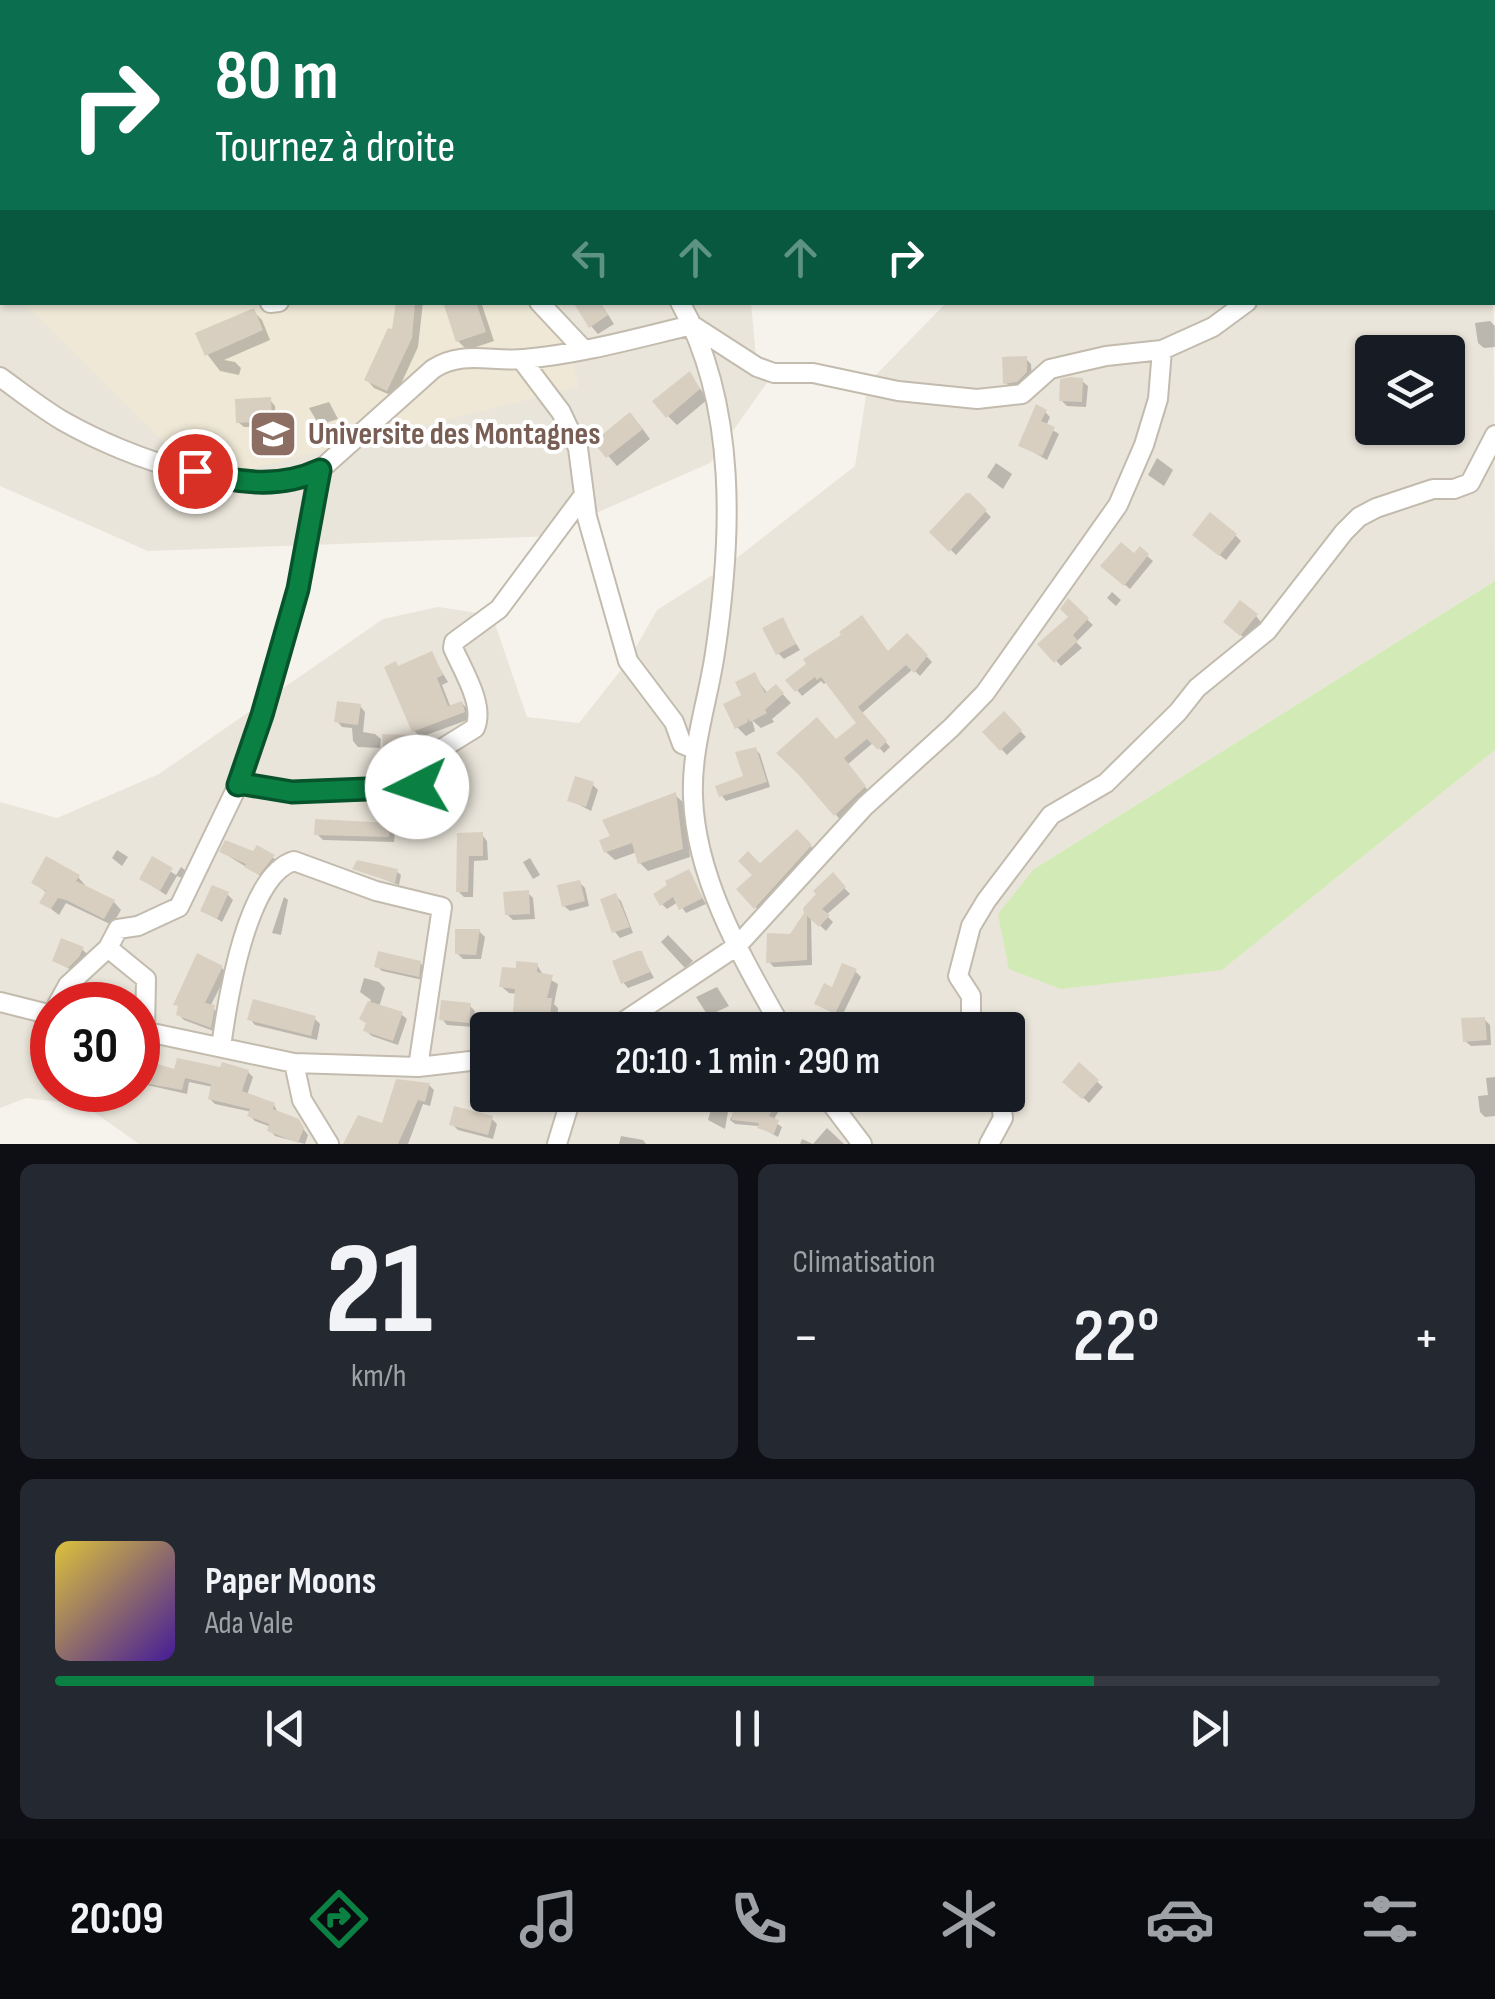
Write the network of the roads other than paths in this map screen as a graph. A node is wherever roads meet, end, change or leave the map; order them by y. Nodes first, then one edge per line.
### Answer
1 (542, 305) edge
2 (682, 305) edge
3 (1244, 305) edge
4 (692, 325) junction
5 (584, 350) junction
6 (1162, 350) junction
7 (521, 359) junction
8 (0, 378) edge
9 (1495, 435) edge
10 (320, 470) junction
11 (584, 496) junction
12 (696, 750) junction
13 (238, 785) junction
14 (736, 946) junction
15 (108, 948) junction
16 (71, 982) edge
17 (146, 982) edge
18 (0, 1002) edge
19 (30, 1010) edge
20 (638, 1012) edge
21 (773, 1012) edge
22 (971, 1012) edge
23 (160, 1034) edge
24 (221, 1046) junction
25 (470, 1061) edge
26 (294, 1064) junction
27 (418, 1067) junction
28 (567, 1112) edge
29 (838, 1112) edge
30 (1003, 1112) edge
31 (330, 1144) edge
32 (557, 1144) edge
33 (862, 1144) edge
34 (989, 1144) edge

1 - 5 street
2 - 4 street
3 - 6 street
4 - 5 street
4 - 6 street
4 - 12 street
5 - 7 street
6 - 14 street
7 - 10 street
7 - 11 street
8 - 10 street
9 - 22 street
10 - 13 street
11 - 12 street
11 - 13 street
12 - 14 street
13 - 15 street
14 - 20 street
14 - 21 street
15 - 16 street
15 - 17 street
18 - 19 street
23 - 24 street
24 - 26 street
24 - 27 street
25 - 27 street
26 - 27 street
26 - 31 street
28 - 32 street
29 - 33 street
30 - 34 street

